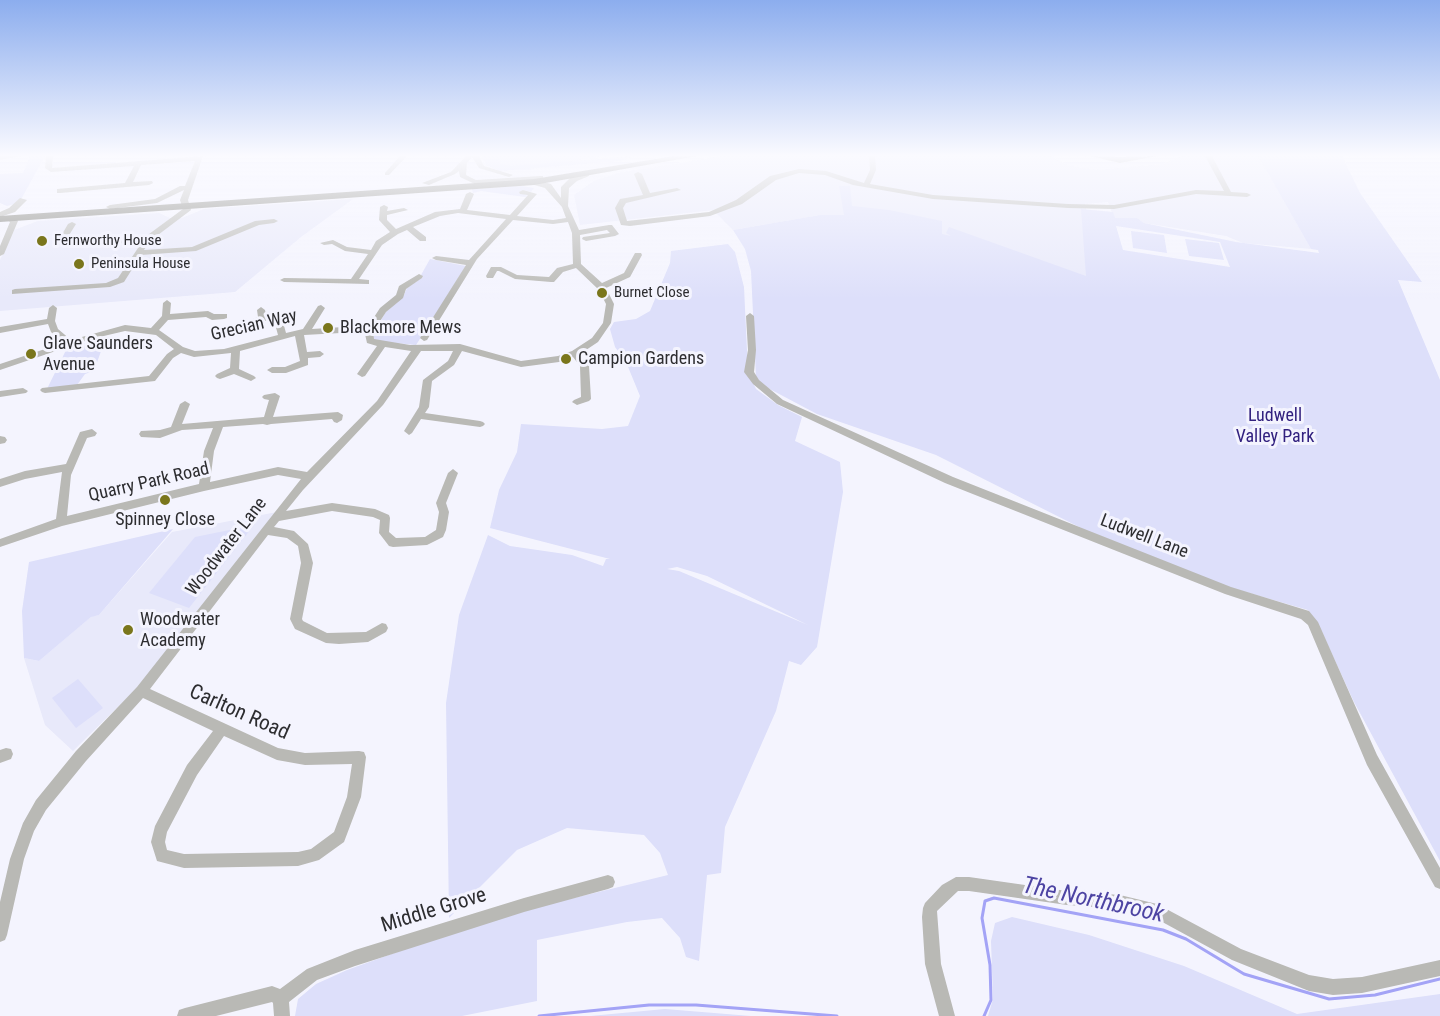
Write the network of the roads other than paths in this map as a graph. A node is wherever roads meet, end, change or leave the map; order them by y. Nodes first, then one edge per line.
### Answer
1 (138, 203) edge
2 (201, 203) edge
3 (204, 203) edge
4 (466, 203) edge
5 (522, 203) edge
6 (562, 203) edge
7 (565, 203) edge
8 (622, 203) edge
9 (736, 203) edge
10 (1041, 203) edge
11 (1125, 203) edge
12 (180, 205) junction
13 (110, 207) junction
14 (565, 207) junction
15 (404, 210) dead end
16 (463, 212) junction
17 (2, 217) edge
18 (510, 218) junction
19 (175, 219) junction
20 (571, 219) junction
21 (274, 221) dead end
22 (72, 224) dead end
23 (407, 226) junction
24 (395, 232) junction
25 (576, 233) junction
26 (231, 235) junction
27 (147, 239) junction
28 (586, 239) dead end
29 (242, 240) dead end
30 (423, 240) dead end
31 (331, 241) dead end
32 (372, 252) junction
33 (138, 253) junction
34 (0, 254) edge
35 (638, 255) dead end
36 (436, 258) dead end
37 (470, 263) junction
38 (577, 265) junction
39 (419, 276) dead end
40 (489, 276) dead end
41 (284, 280) dead end
42 (353, 282) junction
43 (366, 282) dead end
44 (392, 284) dead end
45 (601, 287) junction
46 (402, 288) junction
47 (15, 292) dead end
48 (167, 303) dead end
49 (53, 308) dead end
50 (321, 308) dead end
51 (224, 316) dead end
52 (166, 317) junction
53 (51, 321) junction
54 (249, 322) dead end
55 (754, 322) dead end
56 (2, 326) dead end
57 (154, 330) junction
58 (302, 332) junction
59 (369, 332) junction
60 (282, 335) junction
61 (424, 338) dead end
62 (70, 344) junction
63 (383, 344) junction
64 (460, 347) junction
65 (414, 348) junction
66 (180, 349) junction
67 (236, 349) junction
68 (575, 353) junction
69 (320, 354) dead end
70 (305, 355) junction
71 (0, 367) edge
72 (234, 370) junction
73 (272, 370) dead end
74 (94, 373) dead end
75 (362, 374) dead end
76 (220, 376) dead end
77 (252, 378) dead end
78 (87, 385) junction
79 (18, 389) dead end
80 (45, 390) dead end
81 (0, 394) edge
82 (275, 396) dead end
83 (586, 401) dead end
84 (185, 404) dead end
85 (338, 416) dead end
86 (421, 416) junction
87 (267, 422) junction
88 (480, 424) dead end
89 (219, 425) junction
90 (175, 428) junction
91 (410, 431) dead end
92 (83, 435) dead end
93 (150, 436) dead end
94 (69, 467) junction
95 (453, 473) dead end
96 (309, 476) junction
97 (0, 483) edge
98 (204, 487) junction
99 (276, 517) junction
100 (61, 522) junction
101 (266, 530) junction
102 (0, 543) edge
103 (382, 628) dead end
104 (141, 690) junction
105 (221, 730) junction
106 (6, 882) edge
107 (608, 882) dead end
108 (1440, 882) edge
109 (0, 935) edge
110 (1440, 968) edge
111 (280, 998) junction
112 (947, 1015) edge
113 (185, 1016) edge
114 (282, 1016) edge

1 - 13 street
2 - 12 main road
3 - 12 main road
4 - 16 street
5 - 18 street
6 - 14 street
7 - 14 street
8 - 9 street
10 - 11 street
12 - 13 main road
12 - 17 main road
12 - 19 street
12 - 19 street
13 - 17 main road
14 - 20 street
15 - 24 street
16 - 18 street
16 - 23 street
17 - 34 street
18 - 20 street
18 - 37 street
19 - 27 street
20 - 25 street
21 - 26 street
22 - 27 street
23 - 24 street
23 - 30 street
24 - 32 street
25 - 28 street
25 - 38 street
26 - 29 street
26 - 33 street
27 - 33 street
31 - 32 street
32 - 42 street
33 - 47 street
35 - 45 street
36 - 37 street
37 - 61 street
38 - 40 street
38 - 45 street
39 - 46 street
41 - 42 street
42 - 43 street
44 - 46 street
45 - 68 street
46 - 59 street
48 - 52 street
49 - 53 street
50 - 58 street
51 - 52 street
52 - 57 street
53 - 56 street
53 - 62 street
54 - 60 street
55 - 108 street, Ludwell Lane
57 - 62 street
57 - 66 street, Grecian Way
58 - 59 street, Grecian Way
58 - 60 street, Grecian Way
58 - 70 street
59 - 63 street
60 - 67 street, Grecian Way
62 - 71 street
63 - 65 street
63 - 75 street
64 - 65 street
64 - 68 street
64 - 86 street
65 - 96 street, Woodwater Lane
66 - 67 street, Grecian Way
66 - 78 street
67 - 72 street
68 - 83 street
69 - 70 street
70 - 73 street
72 - 76 street
72 - 77 street
74 - 78 street
78 - 80 street
79 - 81 street
82 - 87 street
84 - 90 street
85 - 87 street
86 - 88 street
86 - 91 street
87 - 89 street
89 - 90 street
89 - 98 street
90 - 93 street
92 - 94 street
94 - 97 street
94 - 100 street
95 - 99 street
96 - 98 street, Quarry Park Road
96 - 99 street, Woodwater Lane
98 - 100 street, Quarry Park Road
99 - 101 street, Woodwater Lane
100 - 102 street, Quarry Park Road
101 - 103 street
101 - 104 street, Woodwater Lane
104 - 105 street, Carlton Road
104 - 106 street, Woodwater Lane
105 - 105 street, Carlton Road
106 - 109 street, Woodwater Lane
107 - 111 street, Middle Grove
110 - 112 street
111 - 113 street
111 - 114 street

